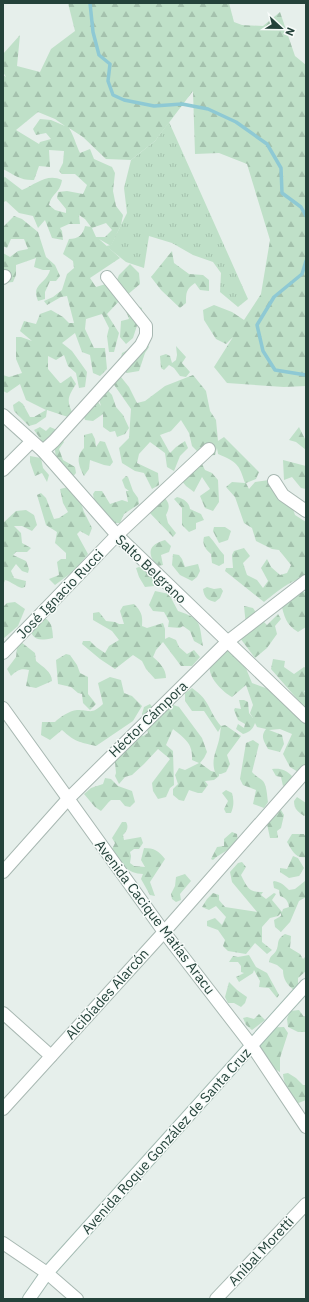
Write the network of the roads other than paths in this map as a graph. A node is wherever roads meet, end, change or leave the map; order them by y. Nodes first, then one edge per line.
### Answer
1 (107, 277) dead end
2 (3, 415) edge
3 (31, 442) junction
4 (209, 449) dead end
5 (43, 451) junction
6 (3, 470) edge
7 (274, 481) dead end
8 (306, 511) edge
9 (117, 535) junction
10 (306, 581) edge
11 (227, 642) junction
12 (3, 653) edge
13 (3, 708) edge
14 (306, 717) edge
15 (306, 771) edge
16 (68, 799) junction
17 (3, 872) edge
18 (164, 932) junction
19 (306, 984) edge
20 (3, 1013) edge
21 (252, 1046) junction
22 (51, 1056) junction
23 (3, 1109) edge
24 (306, 1127) edge
25 (306, 1204) edge
26 (3, 1243) edge
27 (47, 1273) junction
28 (29, 1299) edge
29 (77, 1299) edge
30 (216, 1299) edge

1 - 5 street
2 - 3 street, Salto Belgrano
3 - 5 street, Salto Belgrano
3 - 6 street
4 - 9 street, José Ignacio Rucci
5 - 9 street, Salto Belgrano
7 - 8 street
9 - 11 street, Salto Belgrano
9 - 12 street, José Ignacio Rucci
10 - 11 street, Héctor Cámpora
11 - 14 street, Salto Belgrano
11 - 16 street, Héctor Cámpora
13 - 16 street, Avenida Cacique Matías Aracu
15 - 18 street, Alcibíades Alarcón
16 - 17 street, Héctor Cámpora
16 - 18 street, Avenida Cacique Matías Aracu
18 - 21 street, Avenida Cacique Matías Aracu
18 - 22 street, Alcibíades Alarcón
19 - 21 street, Avenida Roque González de Santa Cruz
20 - 22 street
21 - 24 street, Avenida Cacique Matías Aracu
21 - 27 street, Avenida Roque González de Santa Cruz
22 - 23 street, Alcibíades Alarcón
25 - 30 street, Aníbal Moretti
26 - 27 street
27 - 28 street, Avenida Roque González de Santa Cruz
27 - 29 street

